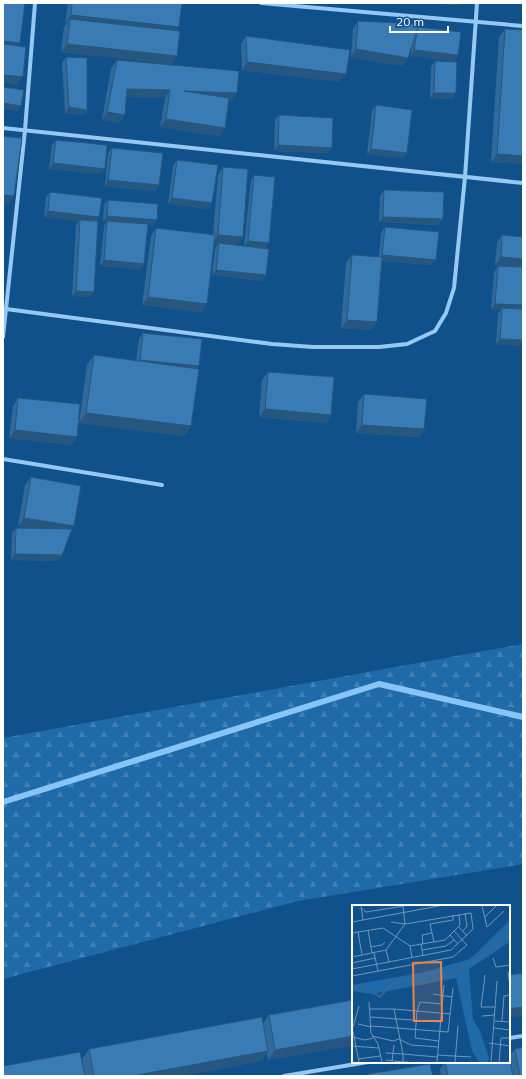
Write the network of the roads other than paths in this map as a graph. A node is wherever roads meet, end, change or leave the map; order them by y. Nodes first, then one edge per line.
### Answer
1 (35, 3) edge
2 (261, 3) edge
3 (477, 3) edge
4 (475, 22) junction
5 (523, 26) edge
6 (3, 128) edge
7 (24, 130) junction
8 (465, 177) junction
9 (523, 184) edge
10 (6, 308) junction
11 (3, 337) edge
12 (3, 459) edge
13 (162, 485) dead end
14 (523, 1036) edge
15 (510, 1038) edge
16 (362, 1063) edge
17 (284, 1076) edge

1 - 7 street
2 - 4 street
3 - 4 street
4 - 5 street
4 - 8 street
6 - 7 street
7 - 8 street
7 - 10 street
8 - 9 street
8 - 10 street
10 - 11 street
12 - 13 street
14 - 15 street
16 - 17 street

